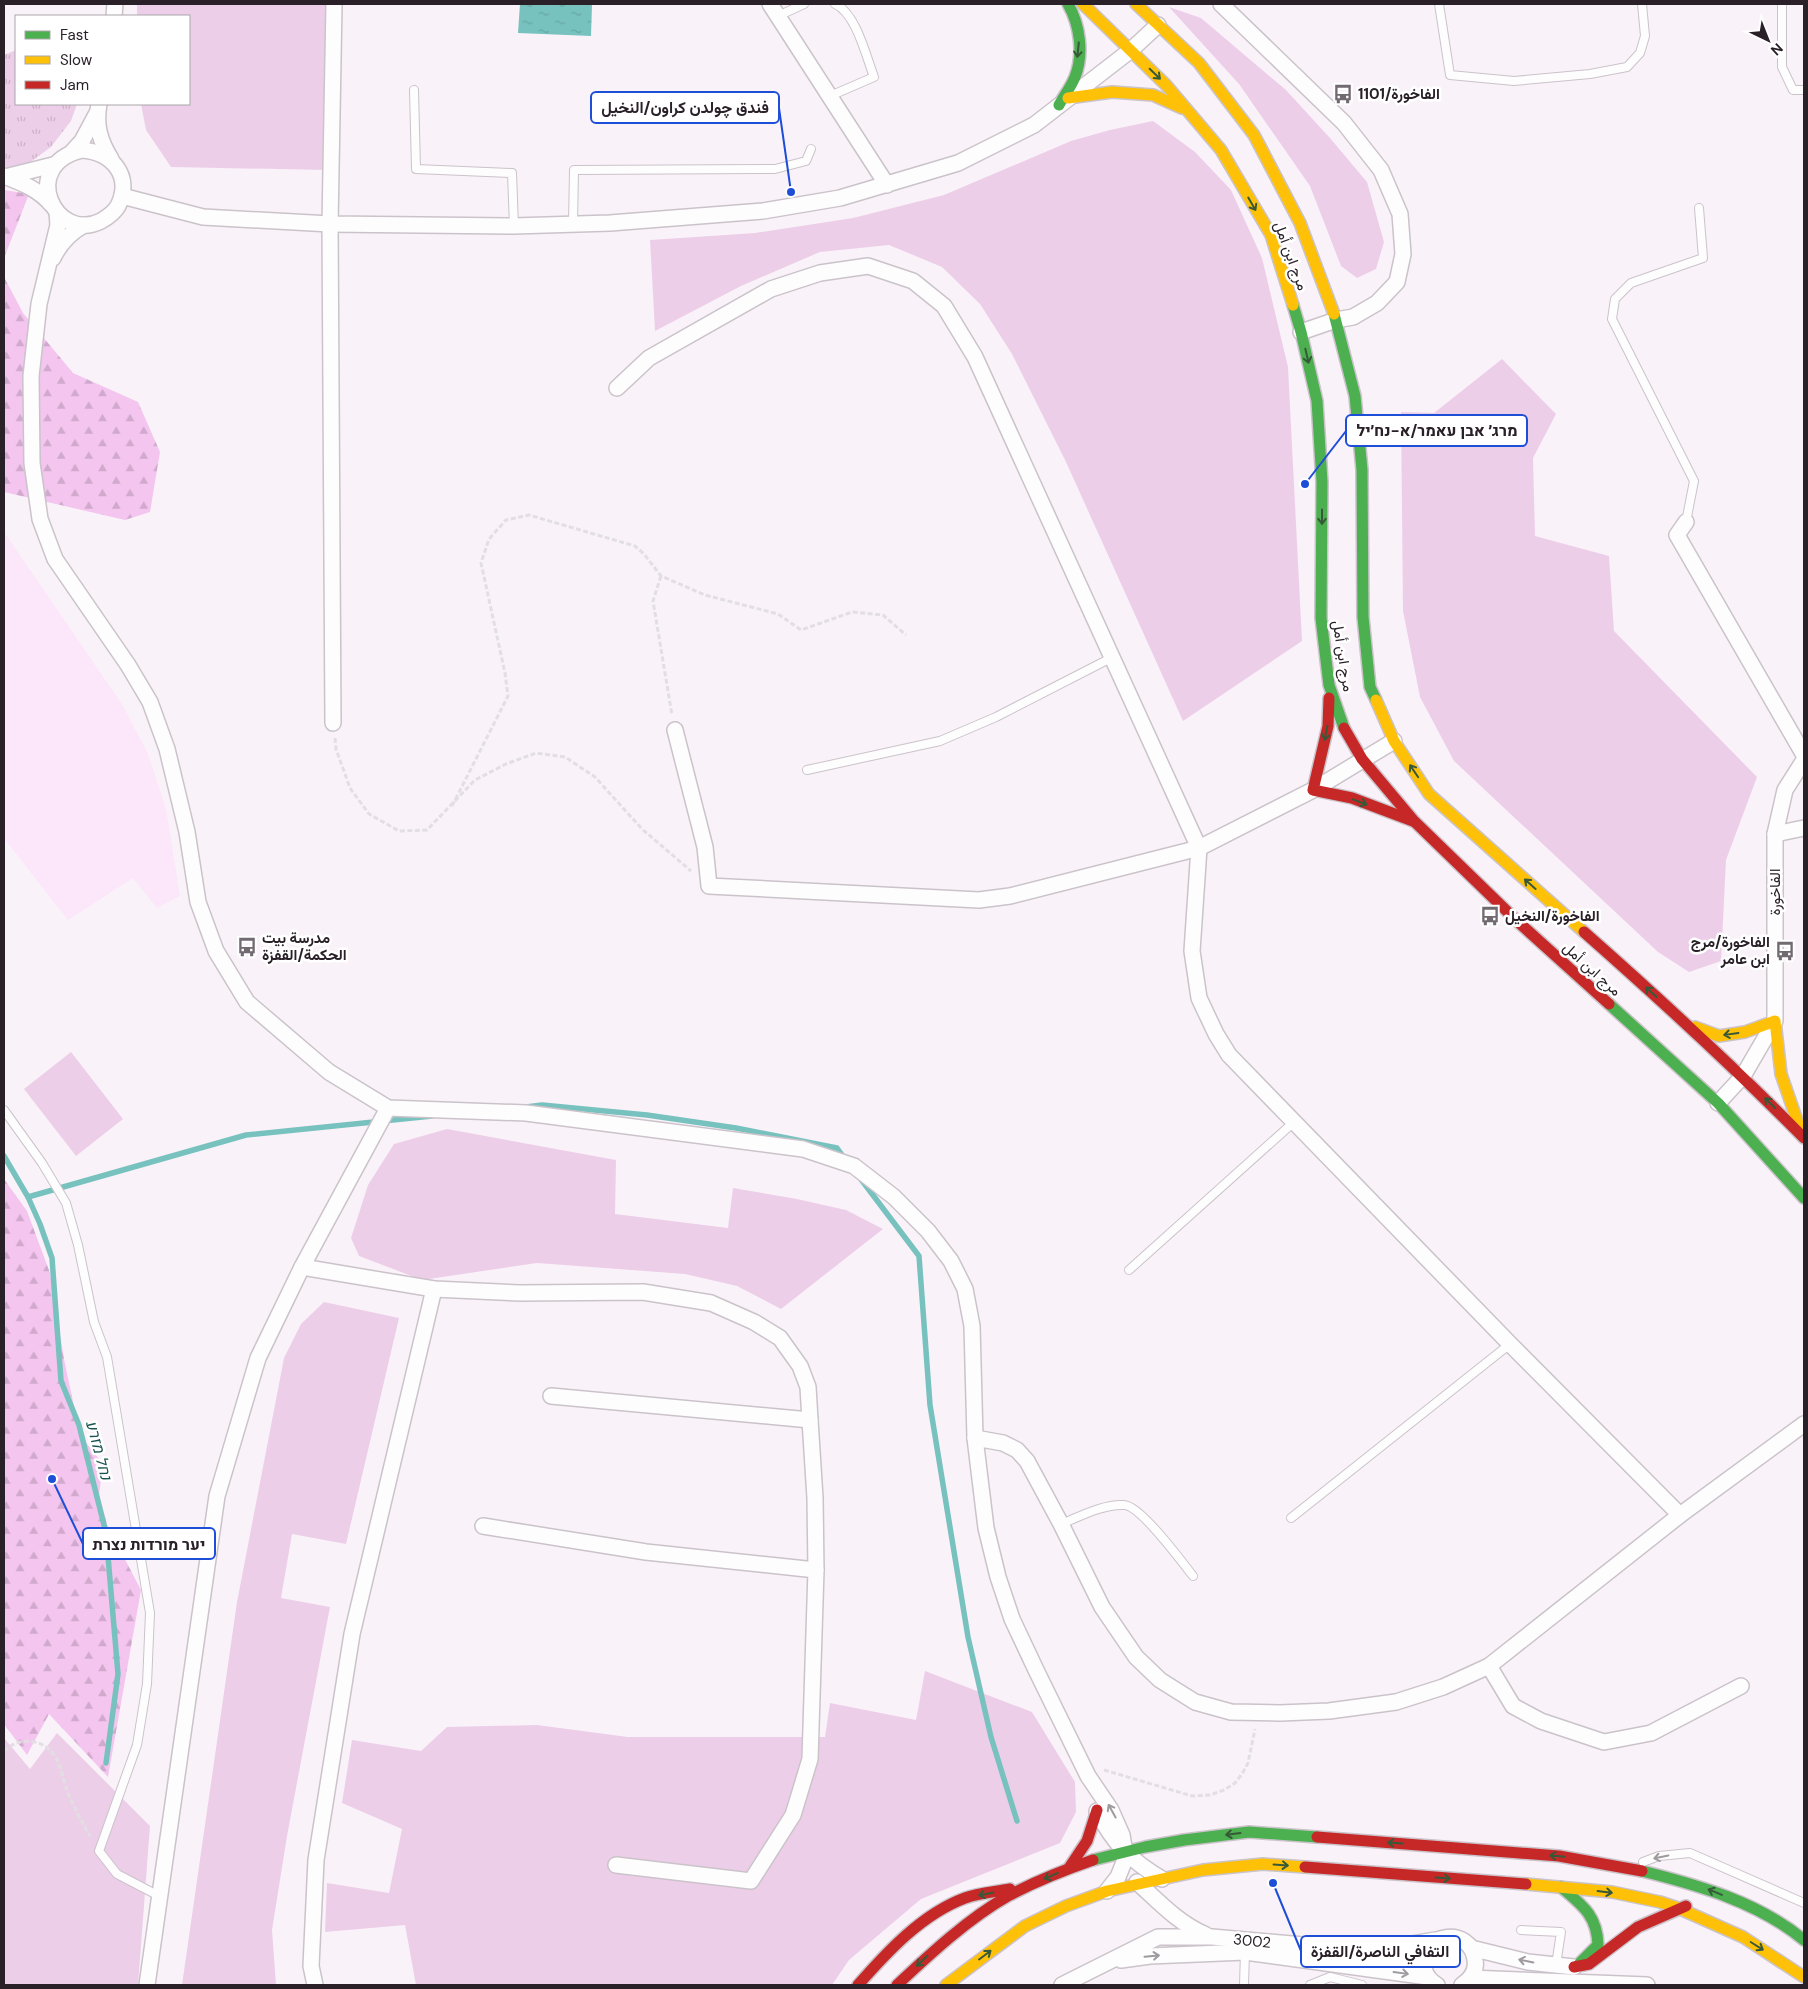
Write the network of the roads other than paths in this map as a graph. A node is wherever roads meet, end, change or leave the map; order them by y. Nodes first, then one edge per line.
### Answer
1 (334, 4) edge
2 (804, 4) edge
3 (835, 4) edge
4 (1068, 4) edge
5 (1083, 4) edge
6 (1136, 4) edge
7 (1221, 4) edge
8 (1439, 4) edge
9 (1642, 4) edge
10 (1782, 4) edge
11 (774, 10) edge
12 (1158, 25) junction
13 (1130, 50) junction
14 (414, 90) dead end
15 (1804, 90) edge
16 (830, 96) junction
17 (1064, 102) junction
18 (99, 106) edge
19 (1189, 112) junction
20 (811, 149) dead end
21 (70, 153) junction
22 (113, 162) junction
23 (53, 165) junction
24 (5, 176) edge
25 (887, 185) junction
26 (122, 196) junction
27 (1699, 208) dead end
28 (55, 209) junction
29 (330, 224) junction
30 (573, 224) junction
31 (84, 225) junction
32 (514, 226) junction
33 (46, 273) junction
34 (1336, 320) junction
35 (1301, 332) junction
36 (617, 388) dead end
37 (1686, 522) joint
38 (1113, 657) junction
39 (1329, 685) junction
40 (333, 723) road end
41 (675, 730) road end
42 (1394, 741) junction
43 (1804, 755) edge
44 (1362, 759) junction
45 (1804, 760) edge
46 (807, 770) dead end
47 (1313, 790) junction
48 (1414, 821) junction
49 (1804, 828) edge
50 (1775, 834) junction
51 (1200, 848) junction
52 (1775, 1021) junction
53 (1688, 1024) junction
54 (1743, 1076) junction
55 (1718, 1104) junction
56 (388, 1108) junction
57 (4, 1110) edge
58 (1294, 1122) junction
59 (1804, 1137) edge
60 (1804, 1198) edge
61 (302, 1267) junction
62 (1129, 1270) dead end
63 (434, 1289) junction
64 (1510, 1344) junction
65 (551, 1396) dead end
66 (810, 1420) junction
67 (1804, 1424) edge
68 (975, 1438) junction
69 (1680, 1515) junction
70 (1291, 1518) dead end
71 (1061, 1524) junction
72 (483, 1526) dead end
73 (816, 1570) junction
74 (1193, 1576) dead end
75 (1489, 1666) junction
76 (1741, 1686) dead end
77 (1085, 1770) junction
78 (1097, 1810) junction
79 (1125, 1852) junction
80 (1098, 1858) junction
81 (616, 1865) dead end
82 (1069, 1868) junction
83 (1629, 1868) junction
84 (1121, 1870) junction
85 (1164, 1880) junction
86 (1034, 1884) junction
87 (1140, 1884) junction
88 (1561, 1887) junction
89 (1107, 1892) junction
90 (161, 1896) junction
91 (1699, 1903) dead end
92 (1804, 1903) edge
93 (1719, 1906) dead end
94 (1749, 1906) junction
95 (1678, 1908) junction
96 (1521, 1930) dead end
97 (1212, 1937) junction
98 (1435, 1940) junction
99 (1804, 1940) edge
100 (1471, 1948) junction
101 (1245, 1952) junction
102 (1104, 1963) junction
103 (1556, 1965) junction
104 (1574, 1967) junction
105 (1804, 1977) edge
106 (1432, 1981) edge
107 (1465, 1983) edge
108 (147, 1985) edge
109 (315, 1985) edge
110 (858, 1985) edge
111 (897, 1985) edge
112 (946, 1985) edge
113 (1062, 1985) edge
114 (1244, 1985) edge
115 (1310, 1985) edge
116 (1362, 1985) edge
117 (1646, 1985) edge

1 - 29 street
2 - 11 lane
3 - 16 lane
4 -> 17 main road
5 - 13 main road, مرج ابن أمل
6 - 12 main road, مرج ابن أمل
7 - 34 street
8 - 9 lane
10 - 15 lane
11 - 16 street
12 - 13 street
12 - 34 main road, مرج ابن أمل
13 - 17 street
13 -> 19 main road, مرج ابن أمل
14 - 32 lane
16 - 25 street
17 - 19 main road
17 - 25 street
18 - 21 street
18 - 22 street
19 -> 35 main road, مرج ابن أمل
20 - 30 lane
21 - 22 street
21 - 23 street
22 - 26 street
23 - 24 street
23 - 28 street
24 - 28 street
25 - 30 street
26 - 29 street
26 - 31 street
27 - 37 lane
28 - 31 street
28 - 33 street
29 - 32 street
29 - 40 street
30 - 32 street
31 - 33 street
33 - 56 street
34 - 35 street
34 - 42 main road, مرج ابن أمل
35 -> 39 main road, مرج ابن أمل
36 - 38 street
37 - 43 street
38 - 46 lane
38 - 51 street
39 - 44 main road, مرج ابن أمل
39 -> 47 main road
41 - 51 street
42 - 44 street
53 -> 42 main road, مرج ابن أمل
44 - 47 street
44 - 48 main road, مرج ابن أمل
45 - 50 street, الفاخورة
47 -> 48 main road
47 - 51 street
48 - 55 main road, مرج ابن أمل
49 - 50 street
50 - 52 street, الفاخورة
51 - 58 street
52 -> 53 main road
52 - 54 street
52 - 59 main road
53 - 54 main road, مرج ابن أمل
54 - 55 street
59 -> 54 main road, مرج ابن أمل
55 - 60 main road, مرج ابن أمل
56 - 61 street
56 - 68 street
57 - 90 lane
58 - 62 lane
58 - 64 street
61 - 63 street
61 - 90 street
63 - 66 street
63 - 109 street
64 - 69 street
64 - 70 lane
65 - 66 street
66 - 73 street
67 - 69 street
68 - 71 street
68 - 77 street
69 - 75 street
71 - 74 lane
71 - 75 street
72 - 73 street
73 - 81 street
75 - 76 street
77 - 78 street
79 -> 77 street
78 - 79 street
78 - 82 main road
79 - 80 main road
83 -> 79 main road
79 - 84 street
79 - 85 street
80 - 82 main road
80 - 84 street
82 -> 86 main road
92 -> 83 lane
94 -> 83 main road
84 - 87 street
84 - 89 street
85 - 87 main road
85 -> 88 main road
86 -> 110 main road
86 -> 111 main road
87 - 89 main road
87 - 97 street
88 -> 95 main road
88 - 104 main road
112 -> 89 main road
90 - 108 street
91 - 95 main road
93 - 94 main road
94 - 99 main road
95 - 104 main road
95 -> 105 main road
96 - 103 lane
97 - 98 street, 3002
97 - 102 street, 3002
98 - 100 street, 3002
98 - 106 street
103 -> 100 street
100 - 107 street
102 -> 101 street, 3002
101 -> 106 street, 3002
101 - 114 lane
102 - 113 street, 3002
103 - 104 street
107 - 117 street
115 - 116 lane

